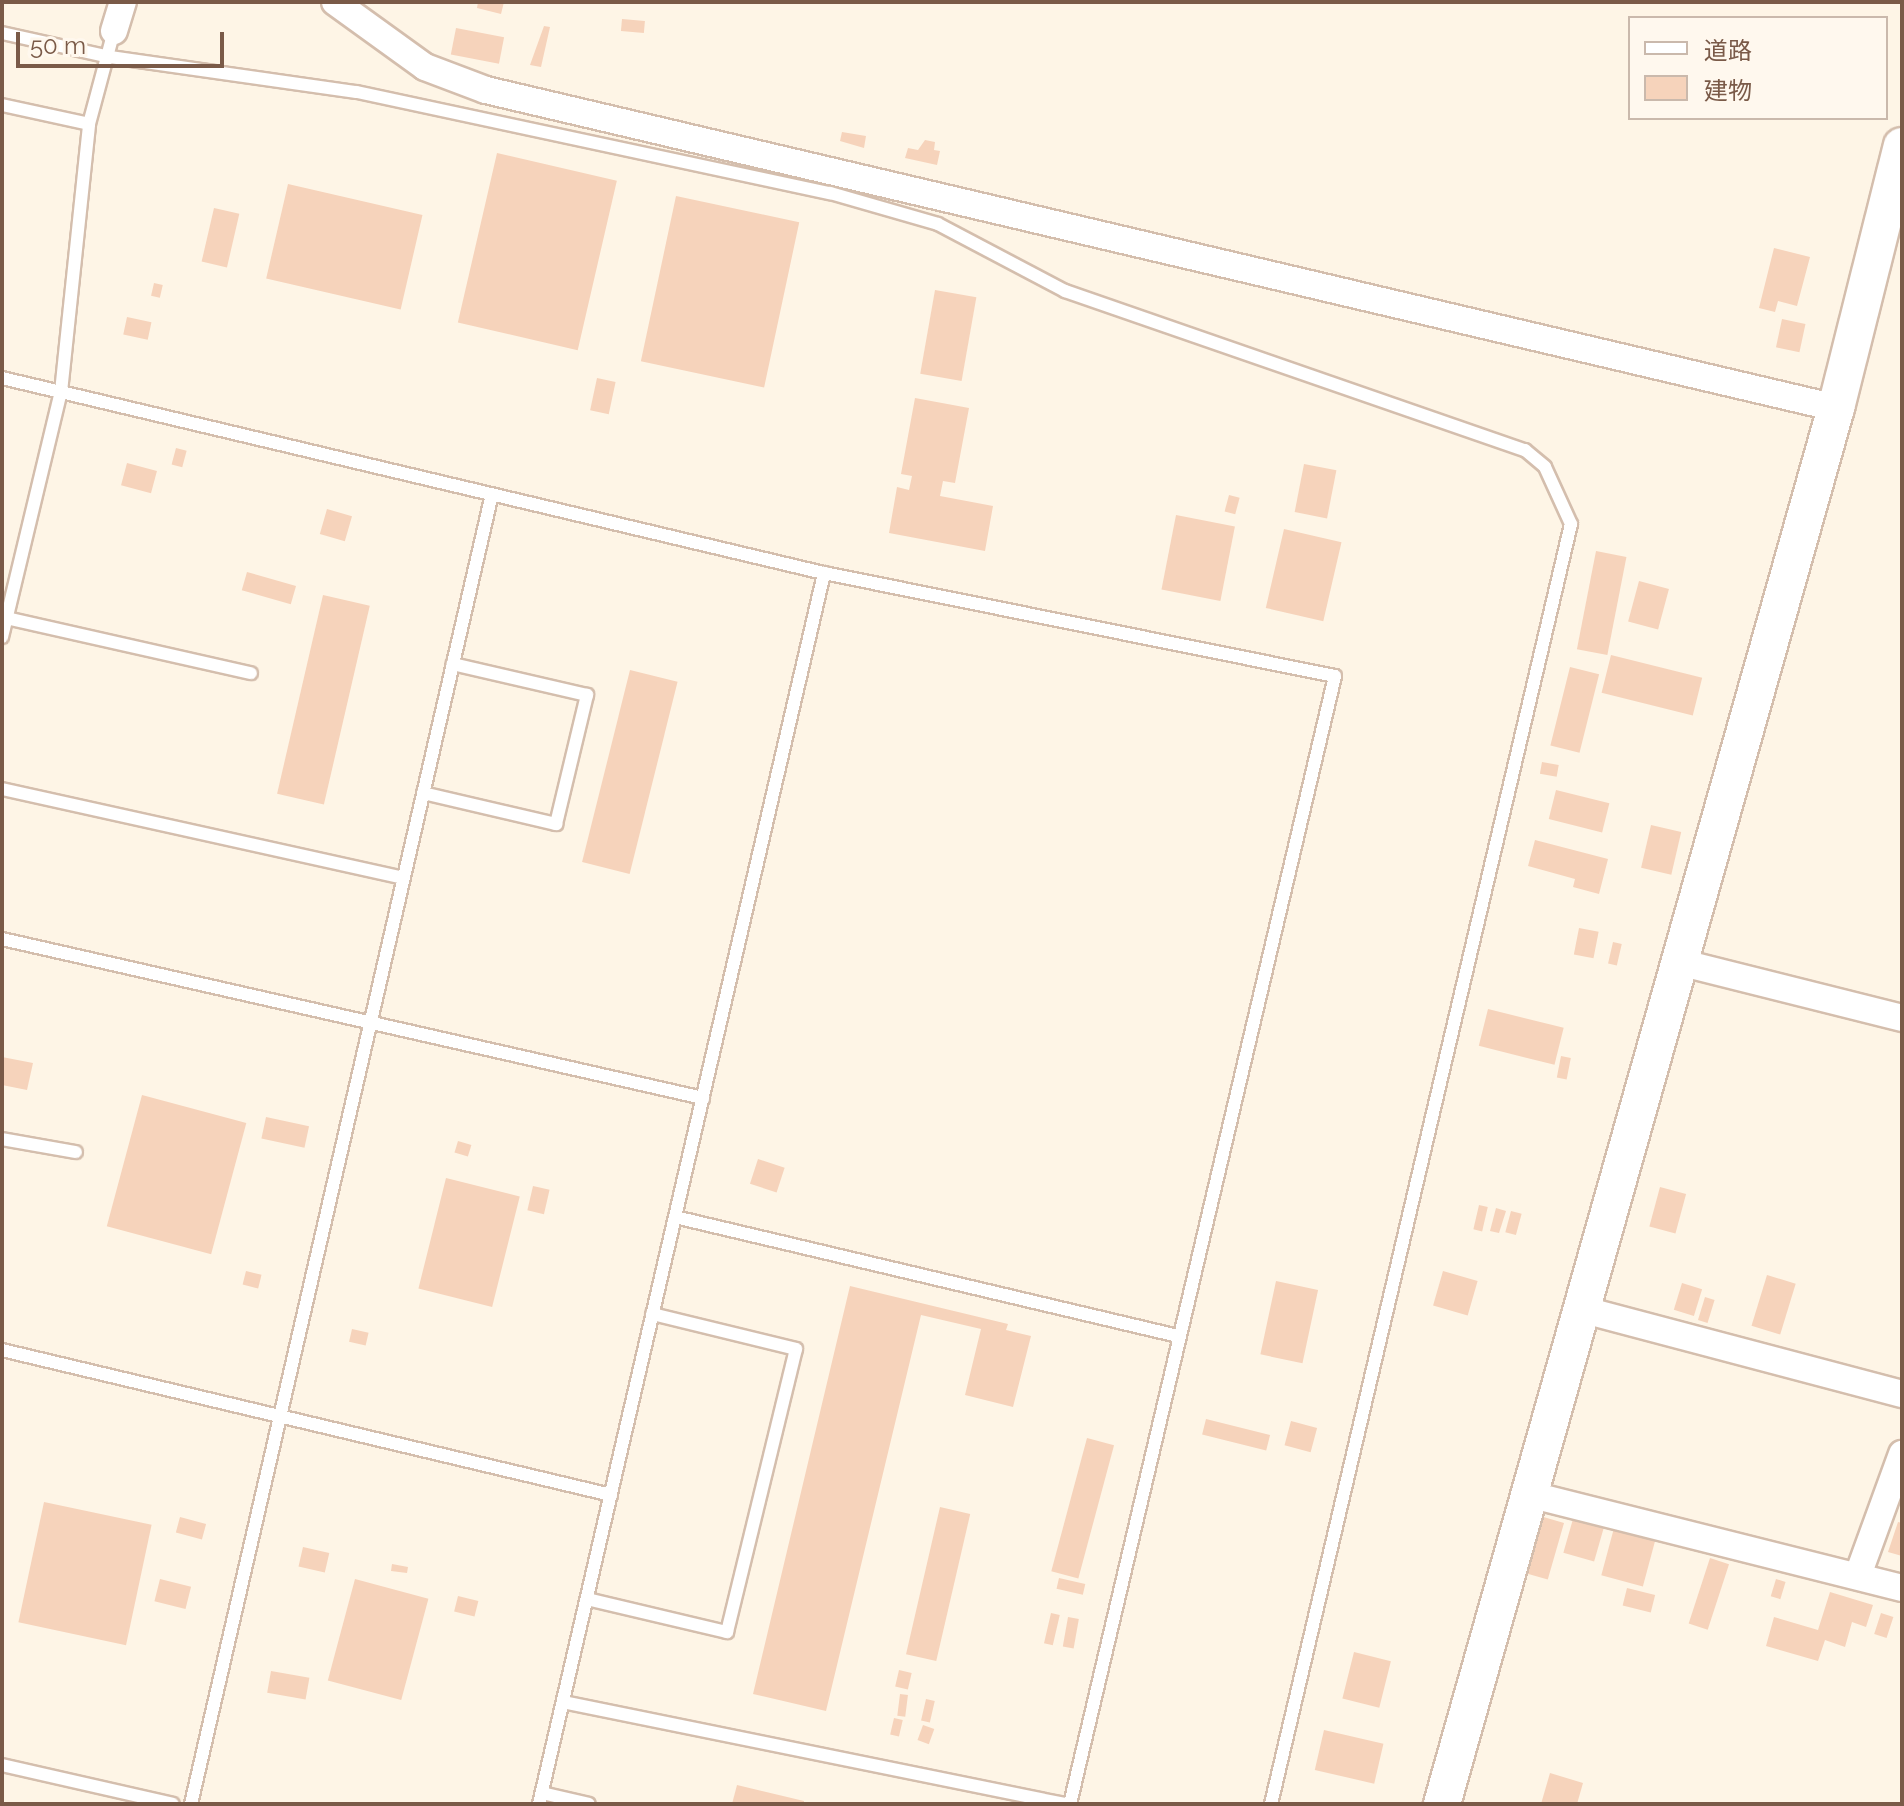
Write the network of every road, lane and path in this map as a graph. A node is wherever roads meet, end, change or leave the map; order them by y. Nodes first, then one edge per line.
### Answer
1 (123, 2) edge
2 (335, 2) edge
3 (2, 33) edge
4 (112, 44) junction
5 (2, 105) edge
6 (89, 124) junction
7 (1902, 146) edge
8 (2, 378) edge
9 (61, 392) junction
10 (1836, 408) junction
11 (492, 494) junction
12 (824, 573) junction
13 (6, 618) junction
14 (2, 637) edge
15 (453, 664) junction
16 (251, 673) dead end
17 (2, 789) edge
18 (423, 793) junction
19 (403, 878) junction
20 (2, 939) edge
21 (1679, 962) junction
22 (1902, 1018) edge
23 (370, 1022) junction
24 (703, 1098) junction
25 (2, 1139) edge
26 (76, 1152) dead end
27 (675, 1217) junction
28 (1584, 1310) junction
29 (652, 1314) junction
30 (1178, 1336) junction
31 (2, 1350) edge
32 (1902, 1394) edge
33 (280, 1417) junction
34 (1902, 1454) edge
35 (611, 1495) junction
36 (1532, 1495) junction
37 (1858, 1575) junction
38 (1902, 1588) edge
39 (587, 1599) junction
40 (563, 1702) junction
41 (2, 1765) edge
42 (540, 1798) edge
43 (173, 1804) edge
44 (191, 1804) edge
45 (589, 1804) edge
46 (1067, 1804) edge
47 (1271, 1804) edge
48 (1442, 1804) edge

1 - 4 street
2 - 10 street
3 - 4 lane
4 - 6 lane
4 - 47 lane
5 - 6 lane
6 - 9 lane
7 - 10 street
8 - 9 lane
9 - 11 lane
9 - 13 lane
10 - 21 street
11 - 12 lane
11 - 15 lane
12 - 24 lane
12 - 30 lane
13 - 14 lane
13 - 16 lane
15 - 18 lane
15 - 18 lane
17 - 19 lane
18 - 19 lane
19 - 23 lane
20 - 23 lane
21 - 22 street
21 - 28 street
23 - 24 lane
23 - 33 lane
24 - 27 lane
25 - 26 lane
27 - 29 lane
27 - 30 lane
28 - 32 street
28 - 36 street
29 - 35 lane
29 - 39 lane
30 - 46 lane
31 - 33 lane
33 - 35 lane
33 - 44 lane
34 - 37 street
35 - 39 lane
36 - 37 street
36 - 48 street
37 - 38 street
39 - 40 lane
40 - 42 lane
40 - 46 lane
41 - 43 lane
42 - 45 lane

